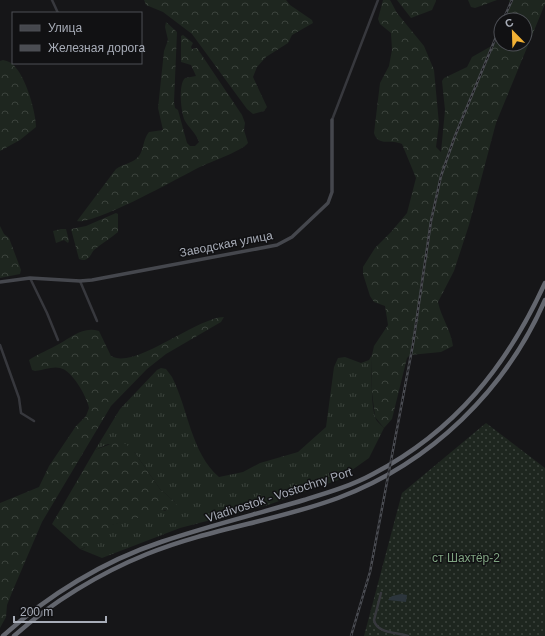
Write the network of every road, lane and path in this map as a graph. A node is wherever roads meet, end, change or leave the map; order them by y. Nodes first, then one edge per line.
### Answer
1 (52, 0) edge
2 (378, 0) edge
3 (58, 12) edge
4 (332, 120) joint
5 (30, 278) junction
6 (80, 281) junction
7 (0, 282) edge
8 (545, 283) edge
9 (545, 300) edge
10 (97, 321) dead end
11 (58, 340) dead end
12 (0, 345) edge
13 (34, 421) dead end
14 (381, 593) dead end
15 (3, 636) edge
16 (14, 636) edge
17 (408, 636) edge

1 - 3 street
2 - 4 street
4 - 6 street, Заводская улица
5 - 6 street, Заводская улица
5 - 7 street, Заводская улица
5 - 11 street
6 - 10 street
8 - 15 highway, Vladivostok - Vostochny Port
9 - 16 highway, Vladivostok - Vostochny Port
12 - 13 street
14 - 17 street

